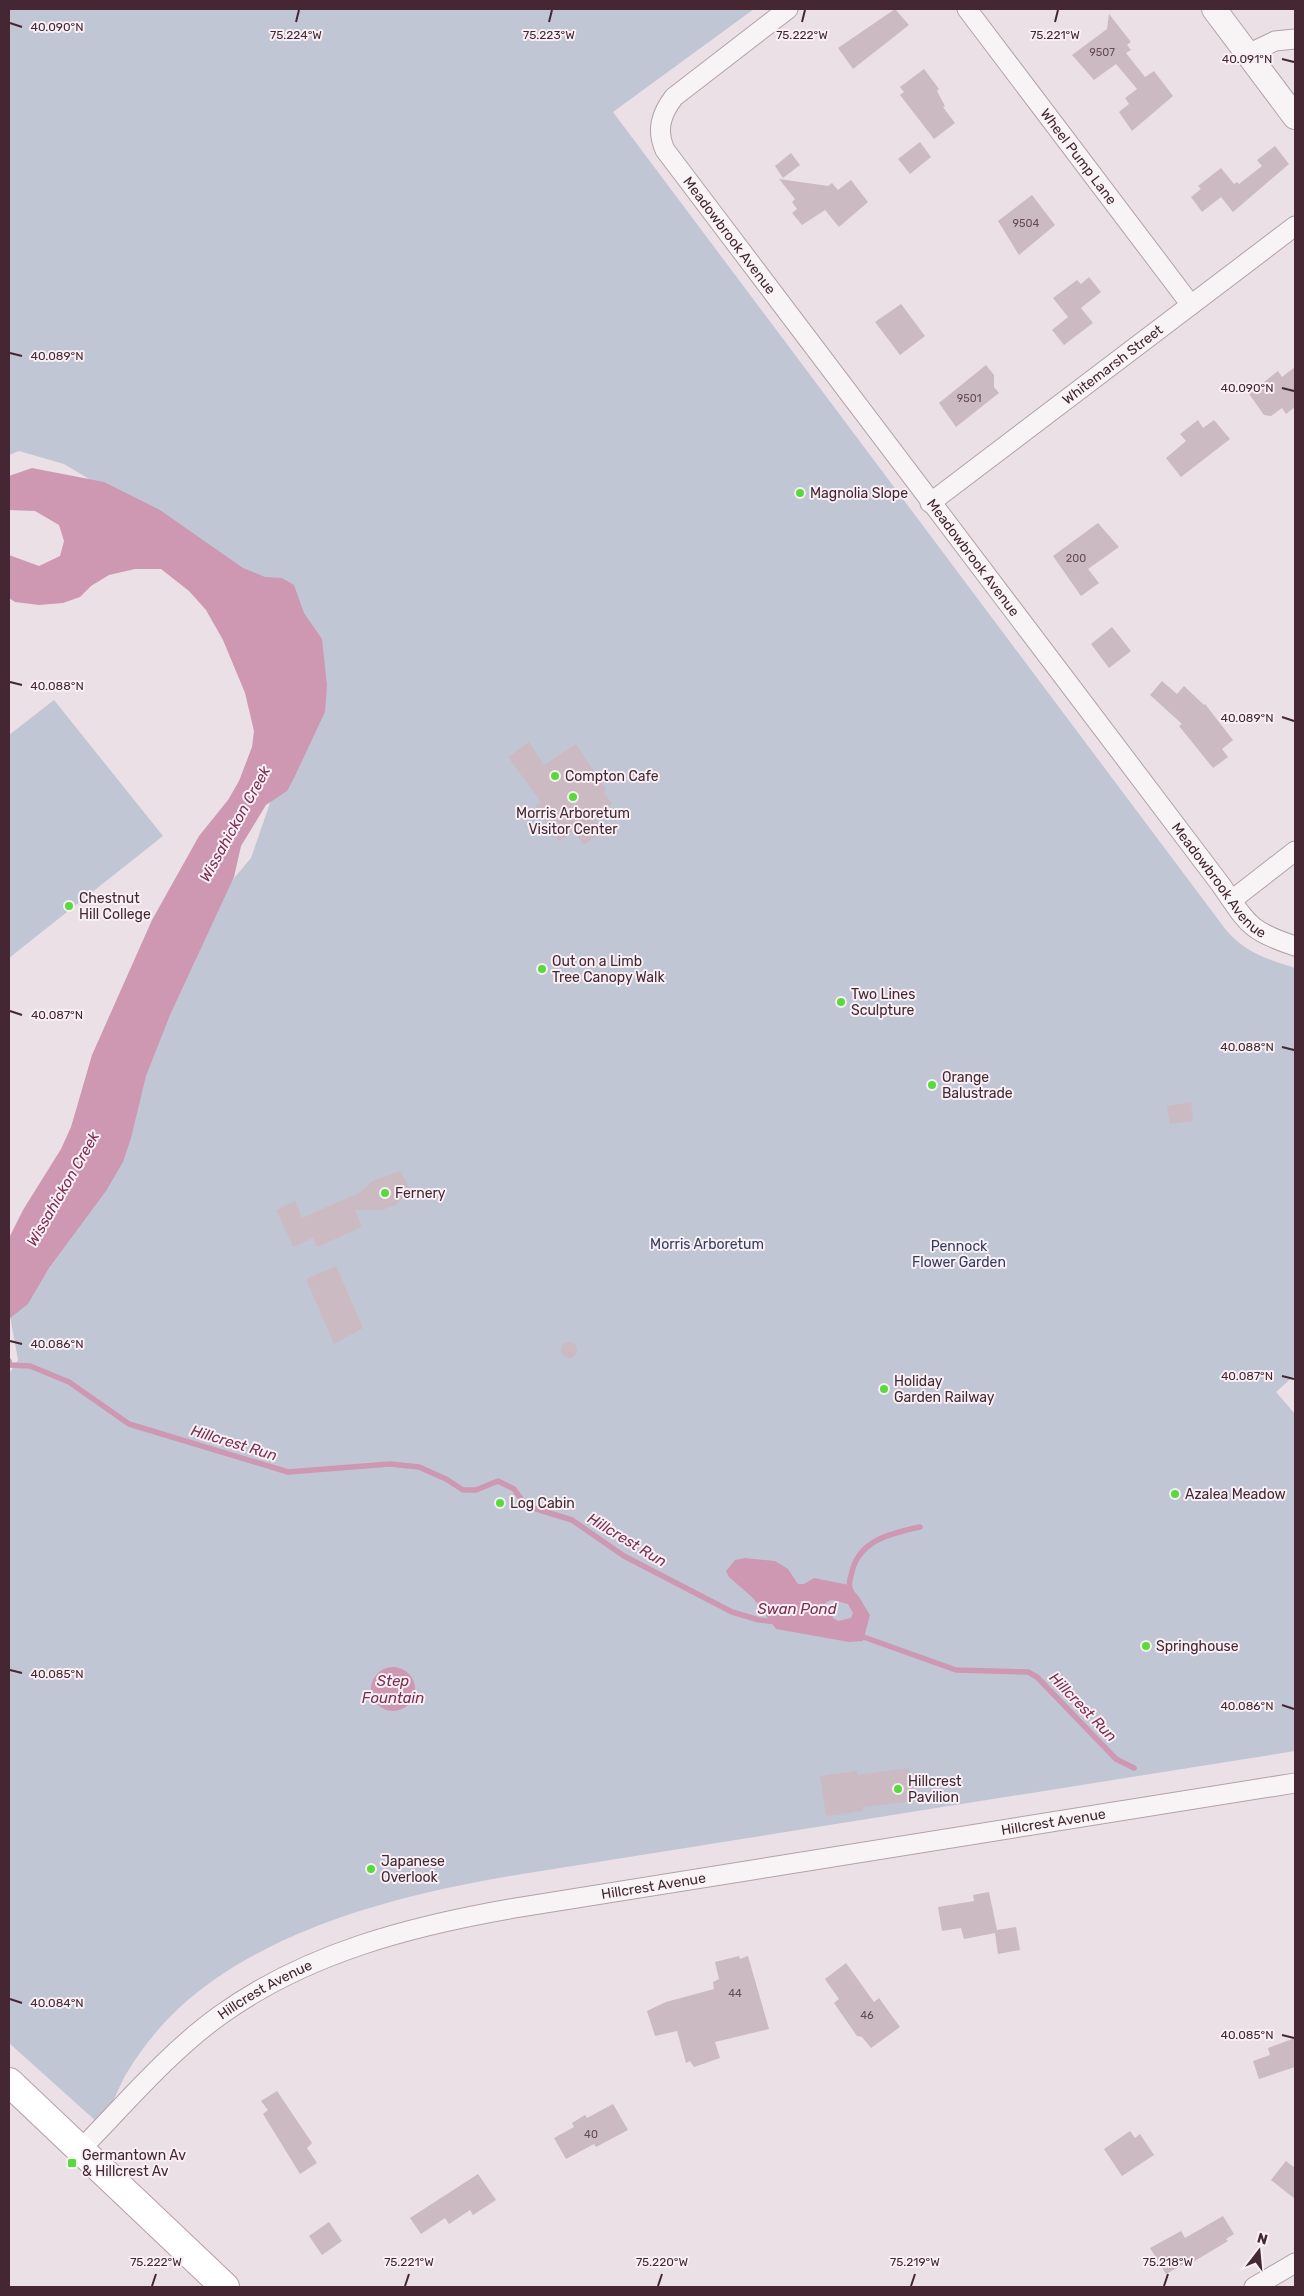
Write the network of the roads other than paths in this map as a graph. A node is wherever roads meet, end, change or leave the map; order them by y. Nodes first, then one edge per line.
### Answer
1 (788, 9) edge
2 (967, 9) edge
3 (1214, 9) edge
4 (1295, 39) edge
5 (1248, 54) junction
6 (1295, 117) edge
7 (1295, 226) edge
8 (1191, 305) junction
9 (930, 503) junction
10 (1295, 852) edge
11 (1232, 900) junction
12 (1295, 946) edge
13 (1295, 1782) edge
14 (9, 2082) edge
15 (81, 2149) junction
16 (1295, 2264) edge
17 (225, 2287) edge
18 (1254, 2287) edge

1 - 9 street, Meadowbrook Avenue
2 - 8 street, Wheel Pump Lane
3 - 5 street
4 - 5 street
5 - 6 street
7 - 8 street, Whitemarsh Street
8 - 9 street, Whitemarsh Street
9 - 11 street, Meadowbrook Avenue
10 - 11 street
11 - 12 street, Meadowbrook Avenue
13 - 15 street, Hillcrest Avenue
14 - 15 main road
15 - 17 main road
16 - 18 street

